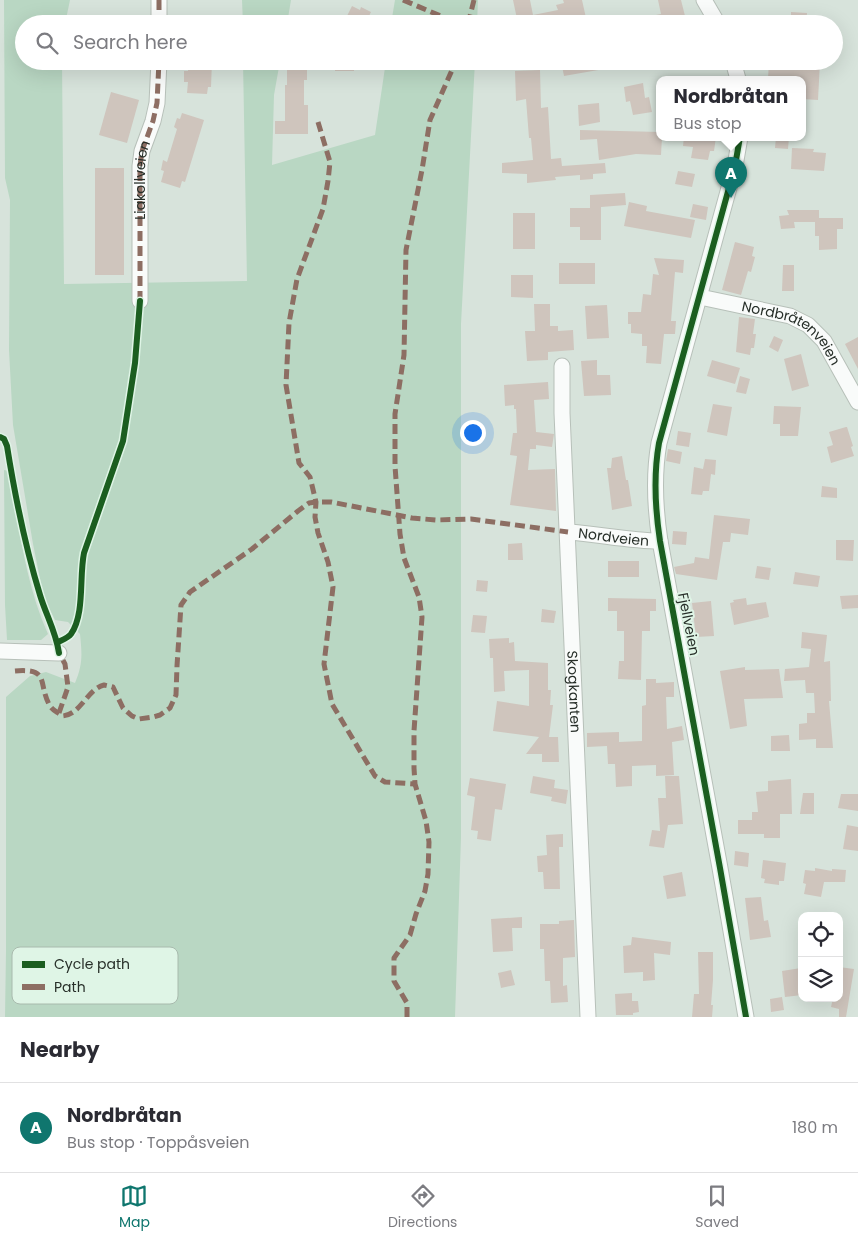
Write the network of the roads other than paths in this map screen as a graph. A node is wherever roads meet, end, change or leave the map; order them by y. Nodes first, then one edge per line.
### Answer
1 (159, 0) edge
2 (704, 0) edge
3 (159, 15) edge
4 (713, 15) edge
5 (159, 70) edge
6 (739, 141) edge
7 (700, 297) junction
8 (140, 301) dead end
9 (562, 366) dead end
10 (858, 402) edge
11 (568, 532) junction
12 (660, 541) junction
13 (0, 651) edge
14 (59, 653) dead end
15 (588, 1017) edge
16 (746, 1017) edge

1 - 3 street
2 - 4 street
5 - 8 street, Liakollveien
6 - 7 street, Fjellveien
7 - 10 street, Nordbråtenveien
7 - 12 street, Fjellveien
9 - 11 street, Skogkanten
11 - 12 street, Nordveien
11 - 15 street, Skogkanten
12 - 16 street, Fjellveien
13 - 14 street

